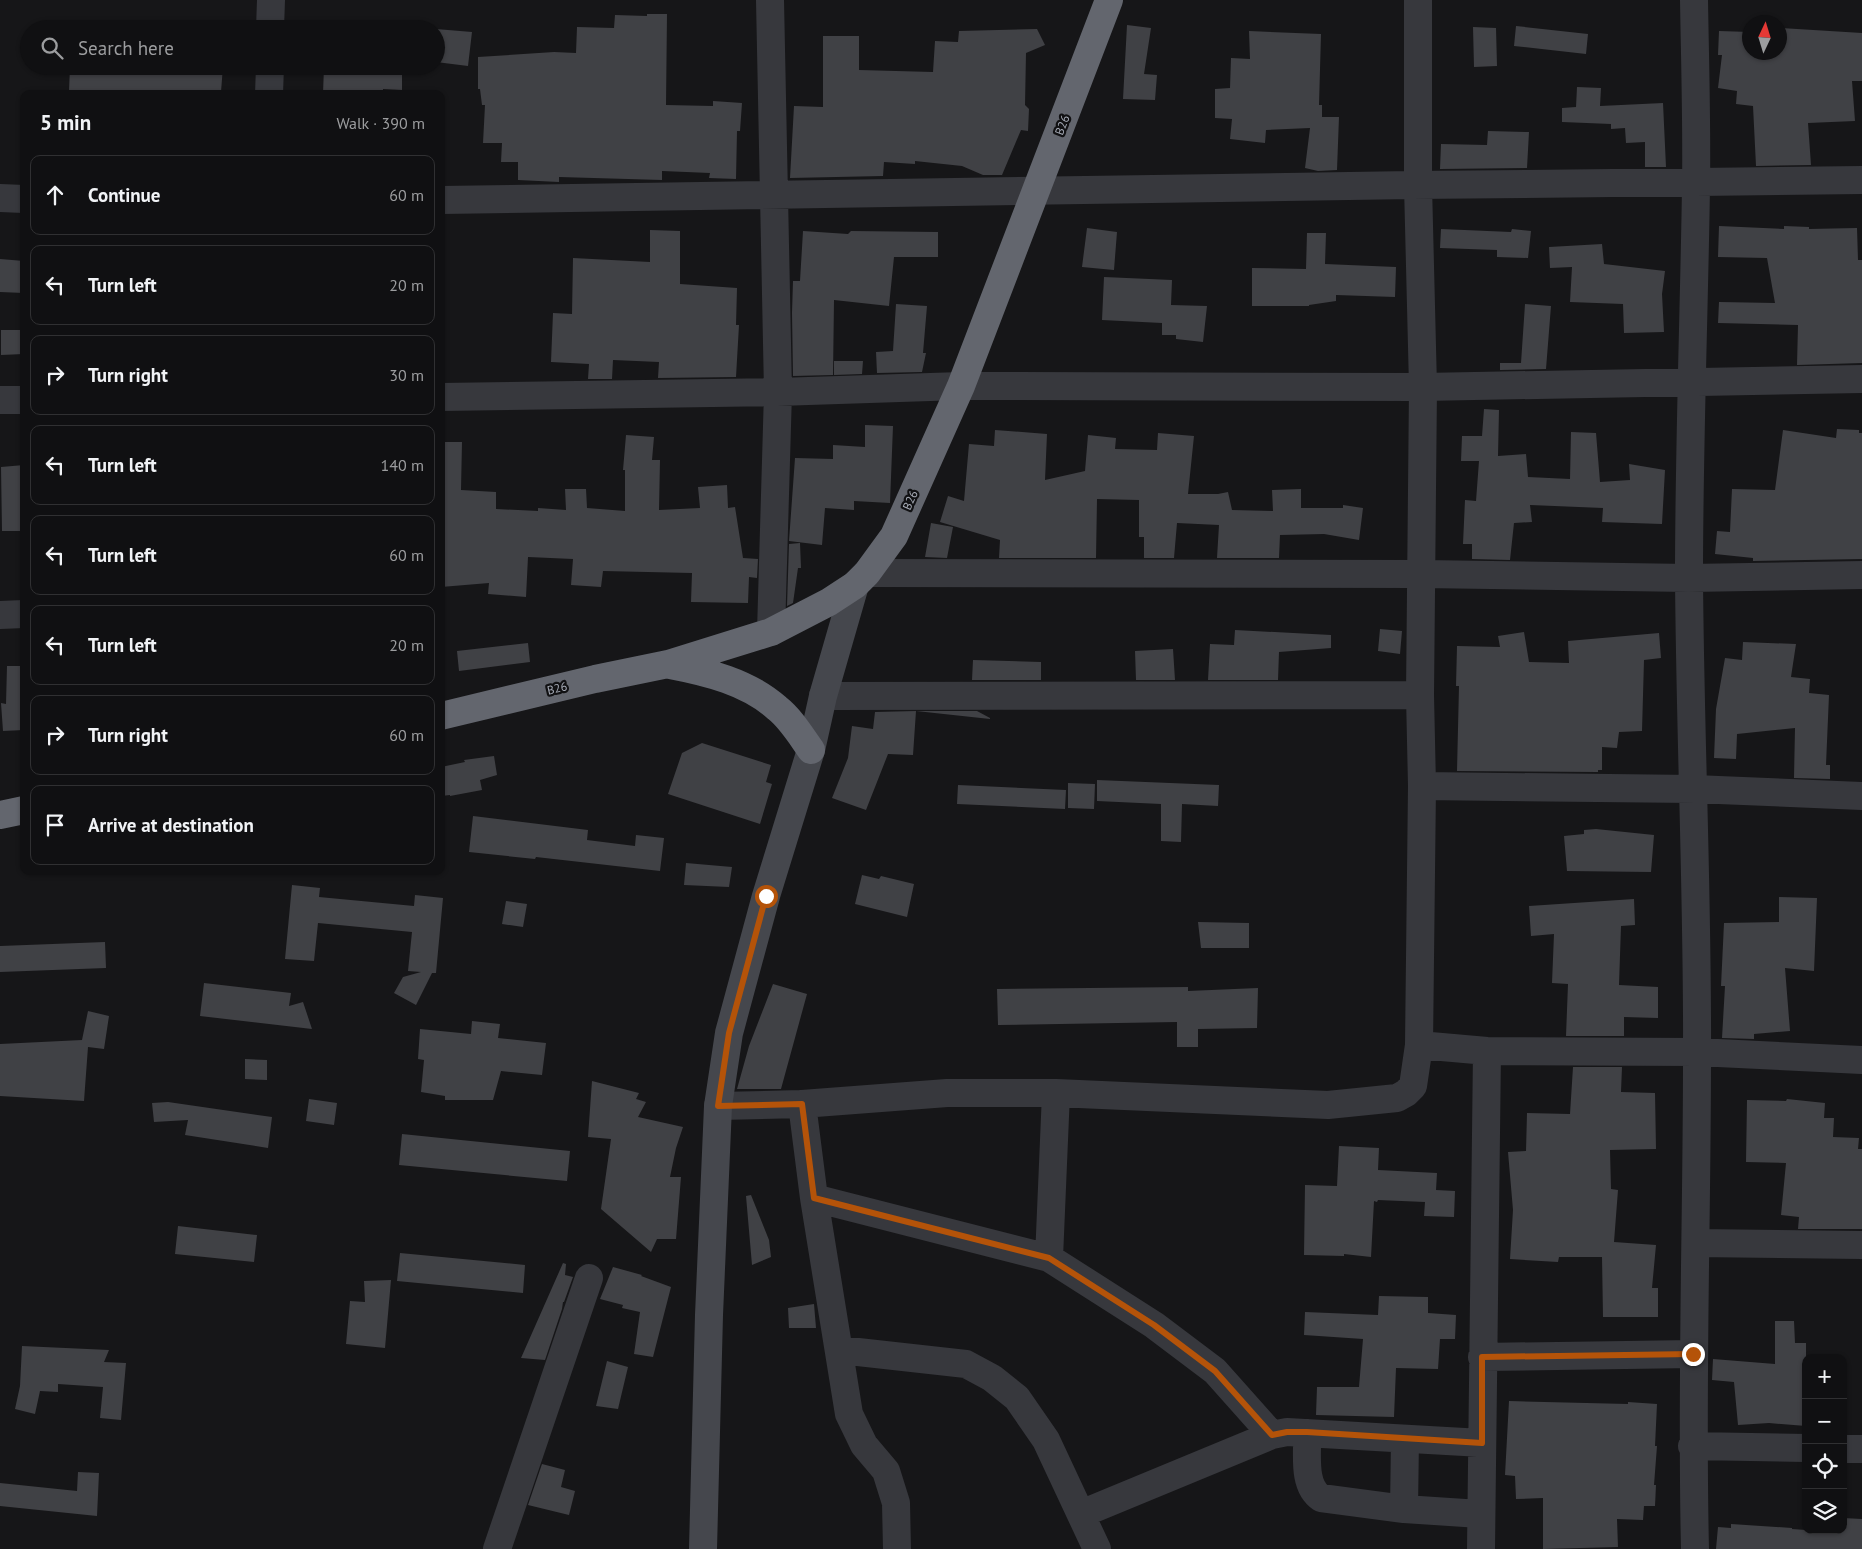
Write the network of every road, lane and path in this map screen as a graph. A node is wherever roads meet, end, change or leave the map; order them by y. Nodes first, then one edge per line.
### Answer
1 (271, 0) edge
2 (770, 0) edge
3 (1109, 0) edge
4 (1418, 0) edge
5 (1694, 0) edge
6 (270, 20) edge
7 (270, 75) edge
8 (269, 90) edge
9 (1862, 180) edge
10 (1696, 183) junction
11 (1418, 185) junction
12 (1037, 190) junction
13 (775, 193) junction
14 (0, 198) edge
15 (20, 199) edge
16 (445, 200) edge
17 (1862, 379) edge
18 (1691, 383) junction
19 (961, 386) junction
20 (1423, 387) junction
21 (778, 392) junction
22 (445, 397) edge
23 (0, 400) edge
24 (20, 400) edge
25 (1422, 574) junction
26 (1862, 575) edge
27 (1689, 578) junction
28 (861, 579) junction
29 (20, 614) edge
30 (0, 615) edge
31 (770, 632) junction
32 (668, 664) junction
33 (1420, 695) junction
34 (823, 696) junction
35 (445, 715) edge
36 (811, 750) junction
37 (1422, 786) junction
38 (1694, 789) junction
39 (1862, 796) edge
40 (20, 811) edge
41 (0, 815) edge
42 (1419, 1045) junction
43 (1487, 1051) junction
44 (1697, 1052) junction
45 (1862, 1060) edge
46 (1056, 1092) junction
47 (802, 1104) junction
48 (718, 1106) junction
49 (814, 1198) junction
50 (1696, 1243) junction
51 (1862, 1245) edge
52 (1049, 1258) junction
53 (589, 1278) dead end
54 (840, 1350) junction
55 (1693, 1354) junction
56 (1482, 1357) junction
57 (1307, 1432) junction
58 (1272, 1435) junction
59 (1405, 1438) junction
60 (1482, 1443) junction
61 (1692, 1446) junction
62 (1802, 1448) edge
63 (1847, 1449) edge
64 (1862, 1449) edge
65 (1404, 1509) junction
66 (1081, 1514) junction
67 (1480, 1514) junction
68 (497, 1549) edge
69 (703, 1549) edge
70 (897, 1549) edge
71 (1097, 1549) edge
72 (1481, 1549) edge
73 (1695, 1549) edge

1 - 6 street
2 - 13 street
3 - 12 highway, B26
4 - 11 street
5 - 10 street
7 - 8 street
9 - 10 street
10 - 11 street
10 - 18 street
11 - 12 street
11 - 20 street
12 - 13 street
12 - 19 highway, B26
13 - 16 street
13 - 21 street
14 - 15 street
17 - 18 street
18 - 20 street
18 - 27 street
19 - 20 street
19 - 21 street
19 - 28 highway, B26
20 - 25 street
21 - 22 street
21 - 31 street
23 - 24 street
25 - 27 street
25 - 28 street
25 - 33 street
26 - 27 street
27 - 38 street
28 - 31 highway, B26
28 - 34 street
29 - 30 street
31 - 32 highway, B26
32 - 35 highway, B26
32 - 36 highway
33 - 34 street
33 - 37 street
34 - 36 street
36 - 48 street
37 - 38 street
37 - 42 street
38 - 39 street
38 - 44 street
40 - 41 highway
42 - 43 street
42 - 46 street
43 - 44 street
43 - 56 street
44 - 45 street
44 - 50 street
46 - 47 street
46 - 52 street
47 - 48 street
47 - 49 street
48 - 69 street
49 - 52 street
49 - 54 street
50 - 51 street
50 - 55 street
52 - 58 street
53 - 68 street
54 - 66 street
54 - 70 street
55 - 56 street
55 - 61 street
56 - 60 street
57 - 58 street
57 - 59 street
57 - 65 street
58 - 66 street
59 - 60 street
59 - 65 street
60 - 67 street
61 - 62 street
61 - 73 street
63 - 64 street
65 - 67 street
66 - 71 street
67 - 72 street

